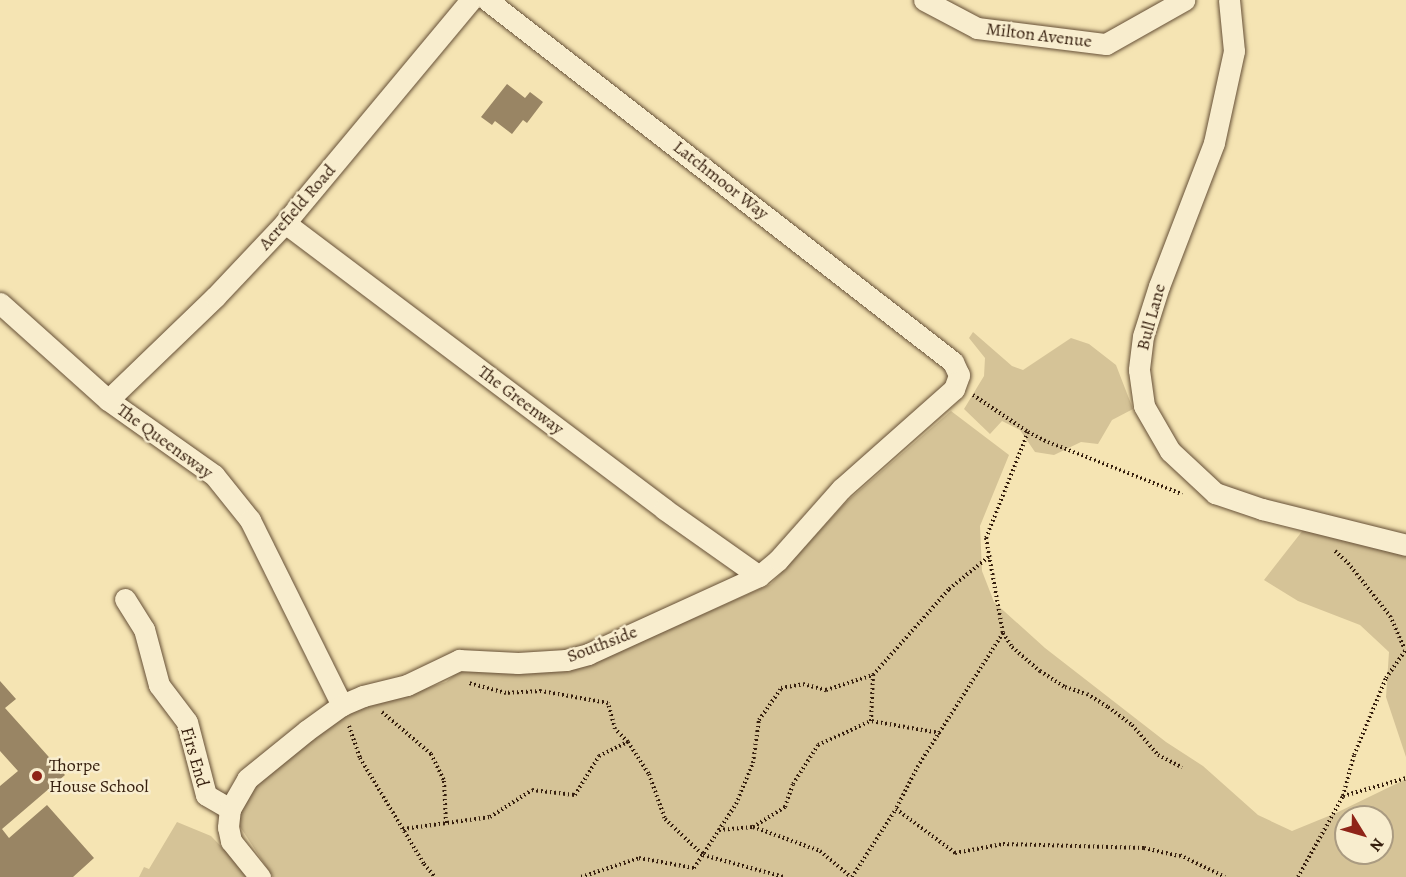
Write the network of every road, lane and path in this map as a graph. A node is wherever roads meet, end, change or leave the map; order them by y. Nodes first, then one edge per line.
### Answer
1 (471, 0) edge
2 (487, 0) edge
3 (924, 0) edge
4 (1184, 0) edge
5 (1229, 0) edge
6 (285, 223) junction
7 (0, 303) edge
8 (954, 389) junction
9 (108, 400) junction
10 (1028, 432) junction
11 (1215, 493) junction
12 (1318, 524) junction
13 (1406, 545) edge
14 (991, 555) junction
15 (759, 576) junction
16 (125, 599) dead end
17 (1003, 633) junction
18 (1406, 649) edge
19 (442, 668) junction
20 (873, 675) junction
21 (363, 696) junction
22 (342, 705) junction
23 (871, 721) junction
24 (940, 733) junction
25 (628, 742) junction
26 (1182, 767) dead end
27 (1406, 778) edge
28 (1343, 796) junction
29 (230, 809) junction
30 (896, 809) junction
31 (446, 824) junction
32 (753, 828) junction
33 (403, 829) junction
34 (719, 830) junction
35 (703, 855) junction
36 (260, 877) edge
37 (435, 877) edge
38 (581, 877) edge
39 (784, 877) edge
40 (851, 877) edge
41 (1225, 877) edge
42 (1298, 877) edge

1 - 6 street, Acrefield Road
2 - 8 street, Latchmoor Way
3 - 4 street, Milton Avenue
5 - 11 street, Bull Lane
6 - 9 street, Acrefield Road
6 - 15 street, The Greenway
7 - 9 street, The Queensway
8 - 10 path
8 - 15 street, Southside
9 - 22 street, The Queensway
10 - 11 path
10 - 14 path
11 - 12 street, Bull Lane
12 - 13 street, Bull Lane
12 - 18 path
14 - 17 path
14 - 20 path
15 - 19 street, Southside
16 - 29 street, Firs End
17 - 24 path
17 - 26 path
18 - 28 path
19 - 21 street, Southside
19 - 25 path
20 - 23 path
20 - 34 path
21 - 22 street, Southside
21 - 31 path
22 - 29 street, Southside
22 - 33 path
23 - 24 path
23 - 32 path
24 - 30 path
25 - 31 path
25 - 35 path
27 - 28 path
28 - 42 path
29 - 36 street
30 - 40 path
30 - 41 path
31 - 33 path
32 - 34 path
32 - 40 path
33 - 37 path
34 - 35 path
35 - 38 path
35 - 39 path

